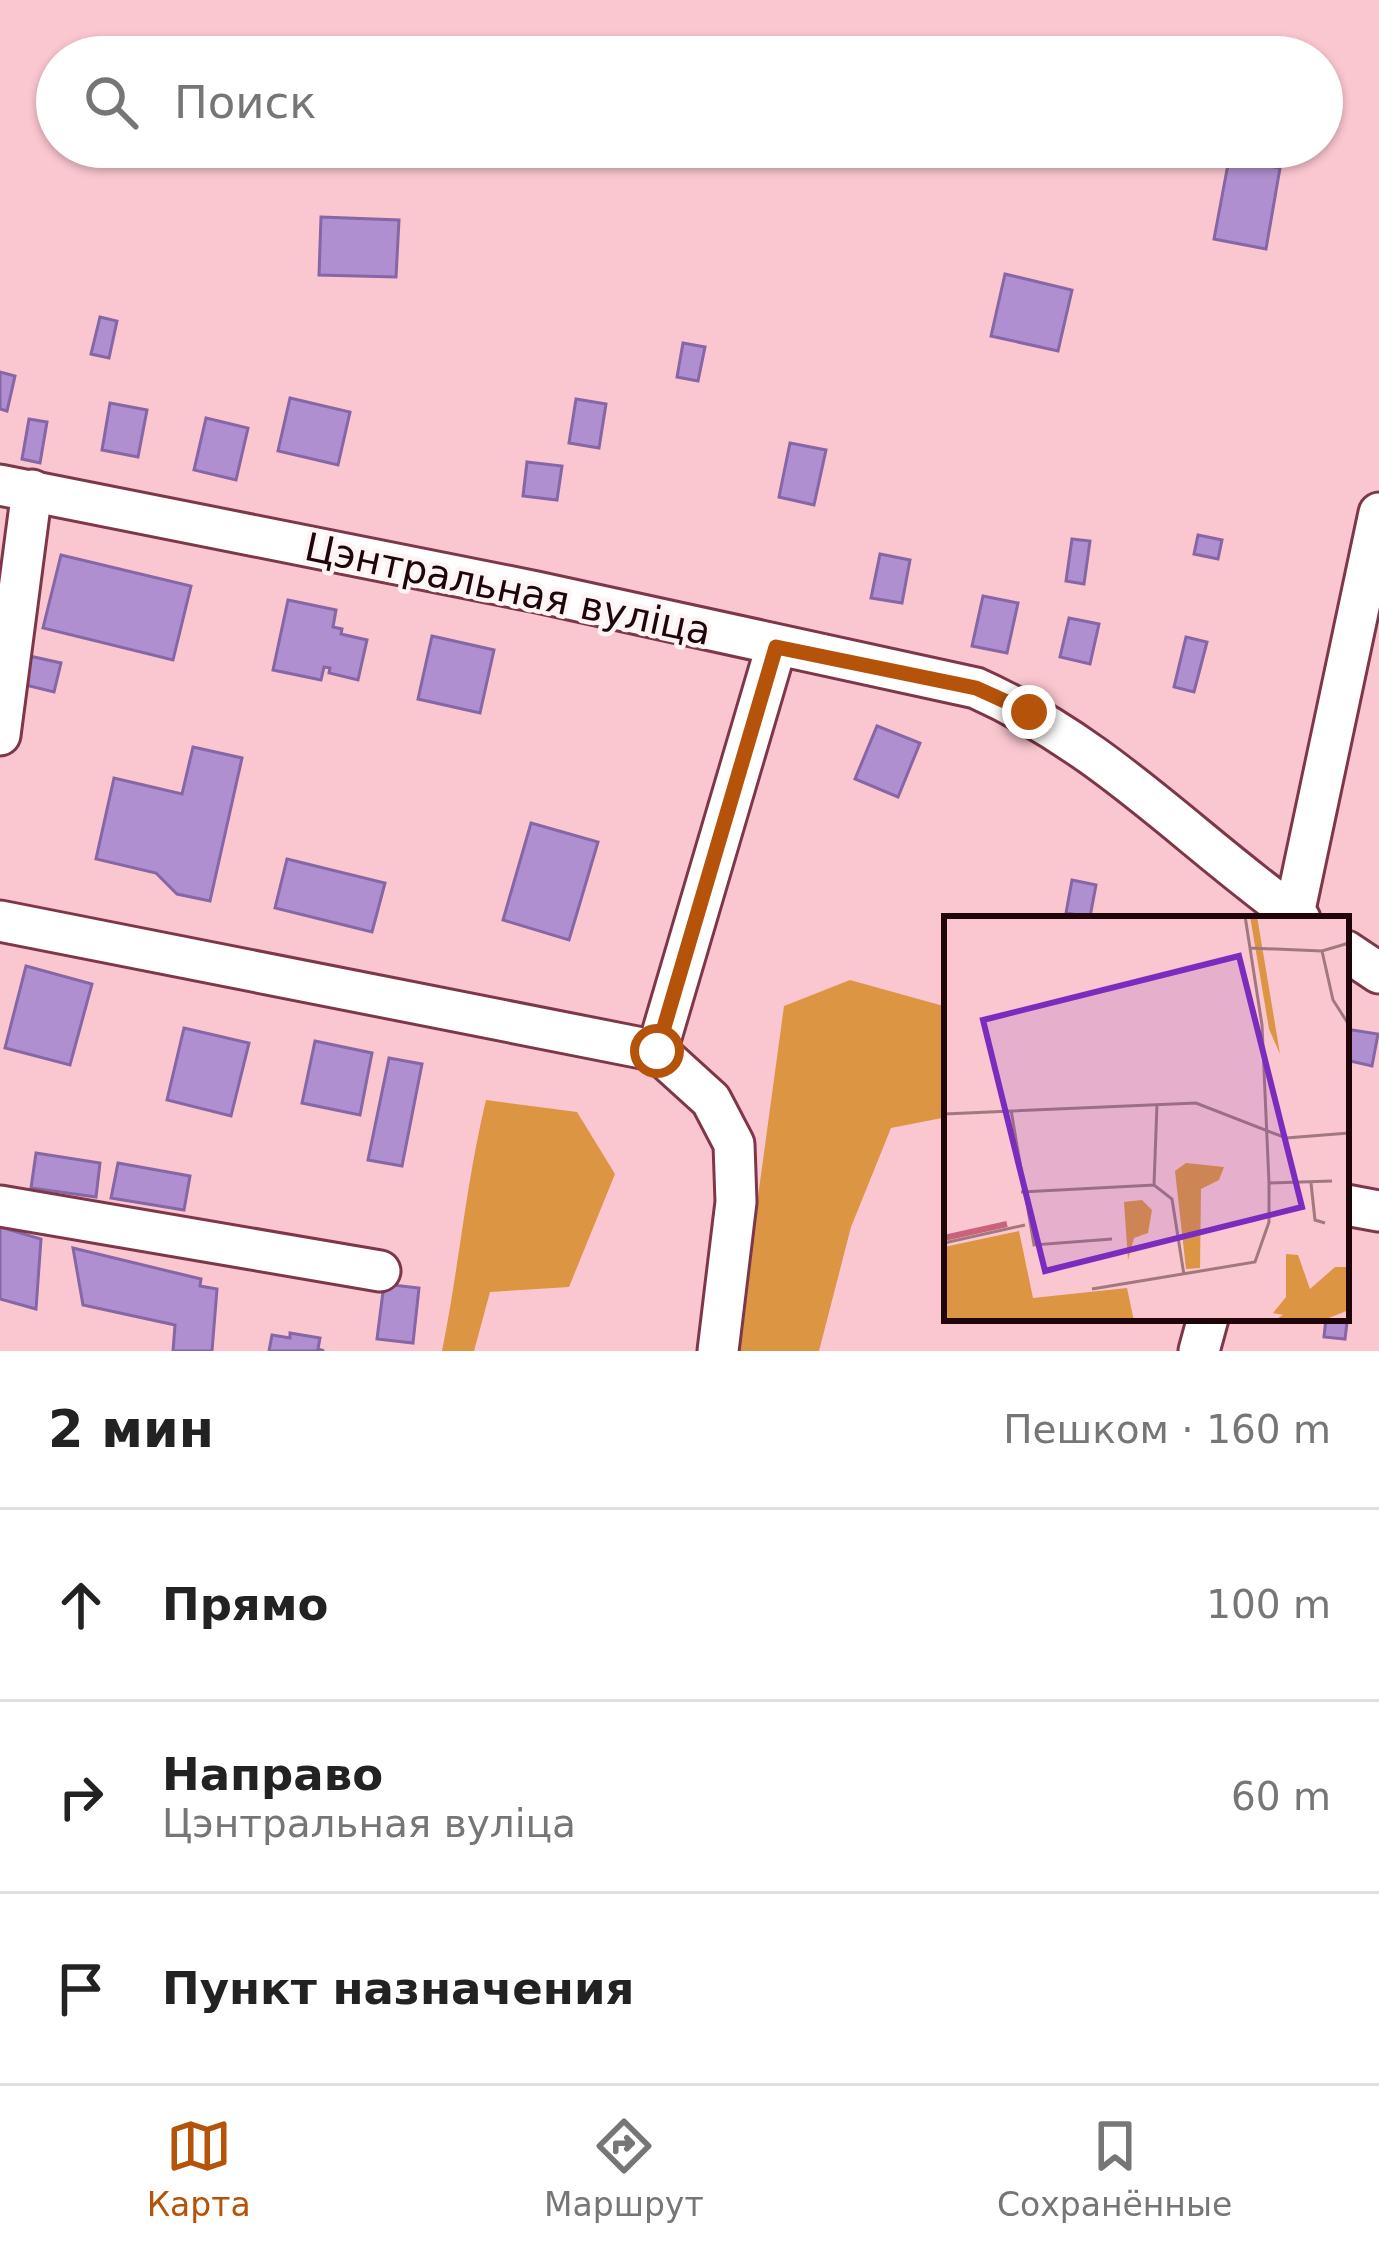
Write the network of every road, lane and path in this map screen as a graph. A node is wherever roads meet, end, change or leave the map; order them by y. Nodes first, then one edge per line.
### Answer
1 (16, 487) edge
2 (1379, 513) edge
3 (776, 647) junction
4 (0, 735) edge
5 (1294, 916) edge
6 (1296, 916) edge
7 (0, 921) edge
8 (1349, 952) edge
9 (1379, 973) edge
10 (657, 1051) junction
11 (1349, 1205) edge
12 (0, 1206) edge
13 (1379, 1211) edge
14 (380, 1271) dead end
15 (1207, 1321) edge
16 (718, 1351) edge
17 (1199, 1351) edge

1 - 3 street, Цэнтральная вуліца
1 - 4 street
2 - 6 street
3 - 5 street, Цэнтральная вуліца
3 - 10 street
7 - 10 street
8 - 9 street
10 - 16 street
11 - 13 street
12 - 14 street
15 - 17 street

